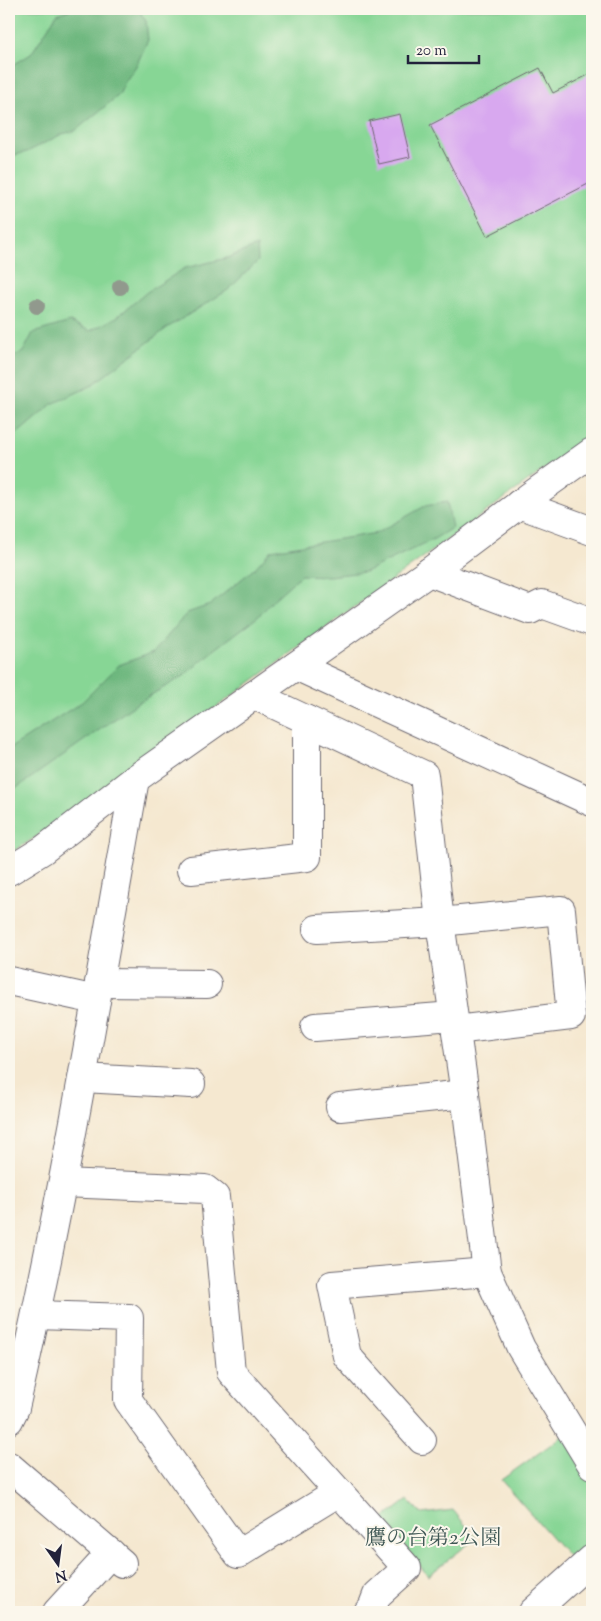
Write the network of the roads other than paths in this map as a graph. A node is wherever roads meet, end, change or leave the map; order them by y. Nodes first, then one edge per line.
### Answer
1 (592, 452) edge
2 (519, 504) junction
3 (592, 531) edge
4 (429, 572) junction
5 (592, 622) edge
6 (296, 666) junction
7 (254, 695) junction
8 (307, 720) junction
9 (135, 779) junction
10 (592, 802) edge
11 (191, 870) dead end
12 (9, 871) edge
13 (440, 922) junction
14 (318, 929) dead end
15 (9, 980) edge
16 (207, 984) dead end
17 (98, 992) junction
18 (454, 1023) junction
19 (315, 1027) dead end
20 (83, 1078) junction
21 (191, 1084) dead end
22 (464, 1094) junction
23 (340, 1106) dead end
24 (64, 1183) junction
25 (487, 1272) junction
26 (36, 1315) junction
27 (9, 1420) edge
28 (422, 1440) dead end
29 (9, 1466) edge
30 (592, 1466) edge
31 (339, 1492) junction
32 (592, 1559) edge
33 (57, 1612) edge
34 (368, 1612) edge
35 (533, 1612) edge

1 - 2 street
2 - 3 street
2 - 4 street
4 - 5 street
4 - 6 street
6 - 7 street
6 - 10 street
7 - 8 street
7 - 9 street
8 - 11 street
8 - 13 street
9 - 12 street
9 - 17 street
13 - 14 street
13 - 18 street
13 - 18 street
15 - 17 street
16 - 17 street
17 - 20 street
18 - 19 street
18 - 22 street
20 - 21 street
20 - 24 street
22 - 23 street
22 - 25 street
24 - 26 street
24 - 31 street
25 - 28 street
25 - 30 street
26 - 27 street
26 - 31 street
29 - 33 street
31 - 34 street
32 - 35 street

